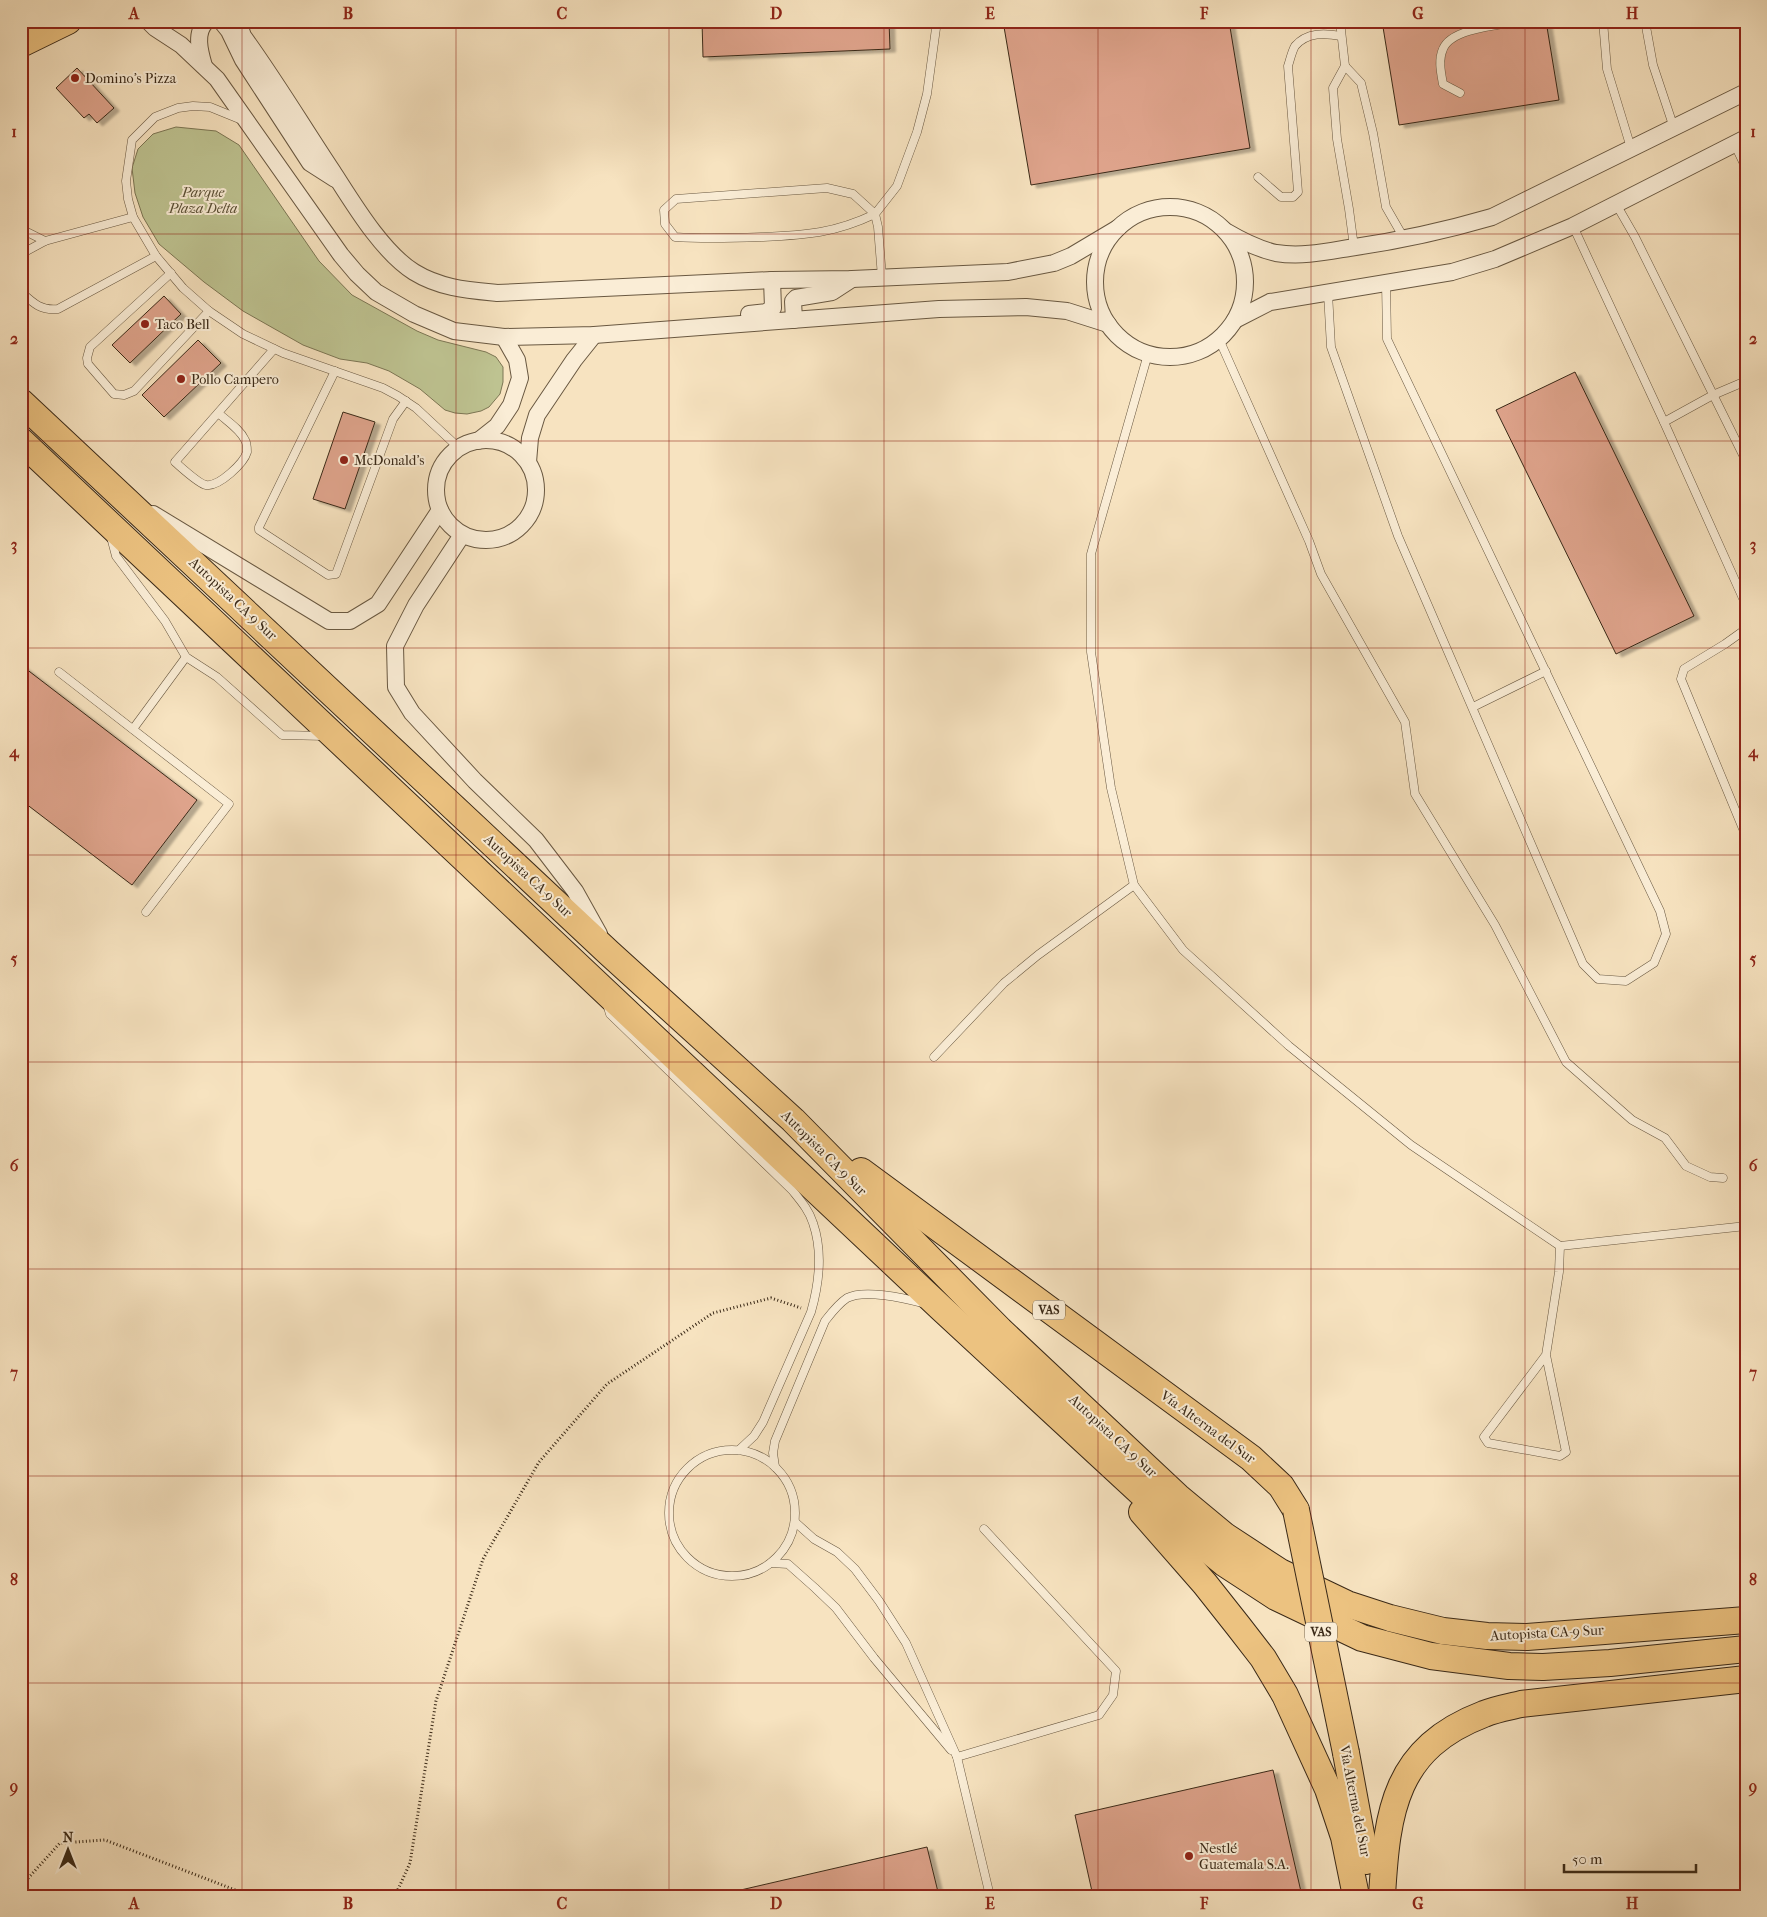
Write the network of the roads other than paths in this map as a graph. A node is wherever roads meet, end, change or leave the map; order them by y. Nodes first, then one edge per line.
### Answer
1 (68, 21) edge
2 (148, 21) edge
3 (207, 21) edge
4 (221, 21) edge
5 (238, 21) edge
6 (937, 21) edge
7 (1340, 21) edge
8 (1521, 21) edge
9 (1603, 21) edge
10 (1645, 21) edge
11 (1342, 36) junction
12 (25, 44) edge
13 (204, 66) junction
14 (1345, 66) junction
15 (1460, 92) dead end
16 (1746, 92) edge
17 (250, 123) junction
18 (1674, 128) junction
19 (1740, 140) edge
20 (1631, 148) junction
21 (1746, 168) edge
22 (1258, 177) dead end
23 (340, 182) junction
24 (1616, 204) junction
25 (875, 214) junction
26 (133, 217) junction
27 (1574, 226) junction
28 (1118, 228) junction
29 (21, 229) edge
30 (1227, 232) junction
31 (1404, 240) junction
32 (45, 242) junction
33 (1354, 247) junction
34 (21, 254) edge
35 (156, 256) junction
36 (171, 273) junction
37 (882, 277) junction
38 (852, 279) junction
39 (772, 280) junction
40 (1386, 283) junction
41 (21, 292) edge
42 (1328, 293) junction
43 (209, 311) junction
44 (794, 320) junction
45 (1235, 320) junction
46 (1108, 324) junction
47 (699, 327) junction
48 (594, 335) junction
49 (504, 337) junction
50 (1219, 339) junction
51 (274, 349) junction
52 (1148, 354) junction
53 (335, 371) junction
54 (1746, 381) edge
55 (21, 386) edge
56 (1713, 395) junction
57 (406, 401) junction
58 (21, 402) edge
59 (218, 413) junction
60 (1664, 422) junction
61 (21, 441) edge
62 (478, 441) junction
63 (458, 448) junction
64 (1746, 461) edge
65 (528, 462) junction
66 (96, 470) junction
67 (122, 495) junction
68 (440, 510) junction
69 (108, 523) junction
70 (462, 535) junction
71 (1746, 605) edge
72 (1746, 629) edge
73 (186, 657) junction
74 (1546, 671) junction
75 (59, 672) dead end
76 (1472, 706) junction
77 (133, 729) junction
78 (335, 736) junction
79 (1746, 836) edge
80 (1134, 885) junction
81 (146, 912) dead end
82 (608, 952) junction
83 (604, 990) junction
84 (934, 1056) dead end
85 (793, 1120) junction
86 (1723, 1178) dead end
87 (1746, 1226) edge
88 (1560, 1246) junction
89 (941, 1308) junction
90 (1546, 1355) junction
91 (739, 1450) junction
92 (775, 1468) junction
93 (1126, 1480) junction
94 (795, 1522) junction
95 (984, 1529) dead end
96 (771, 1563) junction
97 (1746, 1620) edge
98 (1746, 1649) edge
99 (1610, 1663) junction
100 (1746, 1666) edge
101 (1746, 1679) edge
102 (957, 1757) junction
103 (990, 1896) edge
104 (1356, 1896) edge
105 (1373, 1896) edge
106 (1382, 1896) edge

1 - 12 highway
2 - 13 street
3 - 13 street
4 - 23 street
5 - 23 street
6 - 25 lane
7 - 11 lane
8 - 15 lane
9 - 20 lane
10 - 18 lane
11 - 14 lane
11 - 22 lane
13 - 17 street
14 - 31 lane
14 - 33 lane
16 - 18 street
17 - 26 lane
17 - 49 street
18 - 20 street
19 - 21 lane
19 - 24 street
20 - 31 street
23 - 39 street
24 - 27 street
24 - 56 lane
25 - 25 lane
25 - 37 lane
26 - 32 lane
26 - 35 lane
27 - 40 street
27 - 60 lane
28 - 30 street
28 - 37 street
28 - 46 street
29 - 32 lane
30 - 33 street
30 - 45 street
31 - 33 street
32 - 34 lane
35 - 36 lane
35 - 41 lane
36 - 43 lane
36 - 43 lane
37 - 38 street
38 - 39 street
38 - 44 street
39 - 47 street
40 - 42 street
40 - 74 lane
42 - 45 street
42 - 76 lane
43 - 51 lane
44 - 46 street
44 - 47 street
45 - 50 street
46 - 52 street
47 - 48 street
48 - 49 street
48 - 65 street
49 - 62 street
50 - 52 street
50 - 86 lane
51 - 53 lane
51 - 59 lane
52 - 80 lane
53 - 57 lane
53 - 57 lane
54 - 56 lane
55 - 66 highway
56 - 60 lane
56 - 64 lane
57 - 63 lane
58 - 66 highway, Autopista CA-9 Sur
59 - 59 lane
60 - 71 lane
61 - 69 highway, Autopista CA-9 Sur
62 - 63 street
62 - 65 street
63 - 68 street
65 - 70 street
66 - 67 highway, Autopista CA-9 Sur
67 - 68 street
67 - 82 highway, Autopista CA-9 Sur
68 - 70 street
69 - 73 lane
69 - 78 highway, Autopista CA-9 Sur
70 - 82 street
72 - 79 lane
73 - 77 lane
73 - 78 lane
74 - 76 lane
74 - 76 lane
75 - 77 lane
77 - 81 lane
78 - 83 highway, Autopista CA-9 Sur
80 - 84 lane
80 - 88 lane
82 - 85 highway, Autopista CA-9 Sur
83 - 89 highway, Autopista CA-9 Sur
83 - 91 lane
85 - 97 highway, Autopista CA-9 Sur
85 - 105 highway, Vía Alterna del Sur / VAS, bridge
87 - 88 lane
88 - 90 lane
89 - 92 lane
89 - 93 highway, Autopista CA-9 Sur
90 - 90 lane
91 - 92 lane
91 - 96 lane
92 - 94 lane
93 - 99 highway, Autopista CA-9 Sur
93 - 104 highway, Vía Alterna del Sur
94 - 96 lane
94 - 102 lane
95 - 102 lane
96 - 102 lane
98 - 99 highway, Autopista CA-9 Sur
99 - 100 highway
101 - 106 highway
102 - 103 lane

